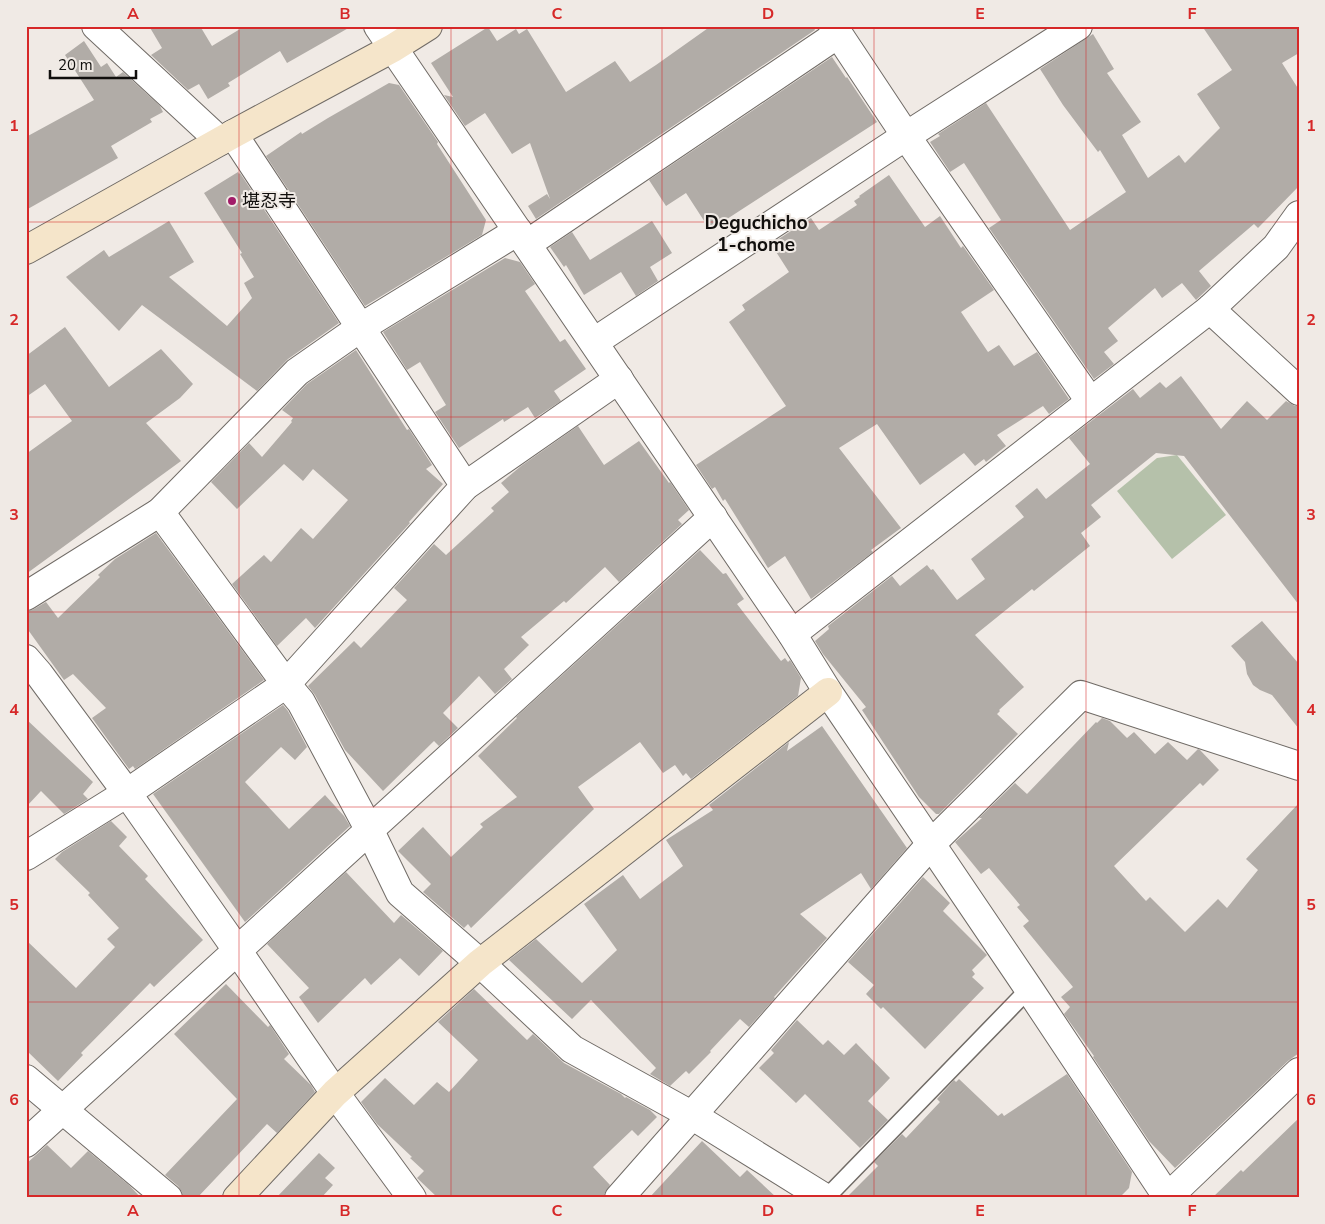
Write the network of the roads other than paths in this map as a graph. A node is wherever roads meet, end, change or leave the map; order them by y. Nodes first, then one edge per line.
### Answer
1 (96, 26) edge
2 (378, 26) edge
3 (428, 26) edge
4 (1078, 26) edge
5 (835, 30) edge
6 (393, 48) junction
7 (906, 136) junction
8 (226, 138) junction
9 (1299, 215) edge
10 (522, 238) junction
11 (28, 247) edge
12 (1210, 309) junction
13 (360, 328) junction
14 (594, 342) junction
15 (619, 379) junction
16 (1299, 391) edge
17 (1090, 401) junction
18 (465, 486) junction
19 (160, 512) junction
20 (713, 517) junction
21 (26, 596) edge
22 (792, 634) junction
23 (26, 659) edge
24 (286, 684) junction
25 (828, 692) junction
26 (1299, 766) edge
27 (127, 793) junction
28 (370, 831) junction
29 (931, 844) junction
30 (26, 856) edge
31 (237, 950) junction
32 (480, 963) junction
33 (1029, 989) junction
34 (1299, 1072) edge
35 (26, 1079) edge
36 (335, 1094) junction
37 (63, 1110) junction
38 (693, 1116) junction
39 (26, 1144) edge
40 (1158, 1194) edge
41 (168, 1198) edge
42 (237, 1198) edge
43 (412, 1198) edge
44 (619, 1198) edge
45 (826, 1198) edge

1 - 8 street
2 - 6 street
3 - 6 street
4 - 7 street
5 - 7 street
5 - 10 street
6 - 8 street
6 - 10 street
7 - 14 street
7 - 17 street
8 - 11 street
8 - 13 street
9 - 12 street
10 - 13 street
10 - 14 street
12 - 16 street
12 - 17 street
13 - 18 street
13 - 19 street
14 - 15 street
15 - 18 street
15 - 20 street
17 - 22 street
18 - 24 street
19 - 21 street
19 - 24 street
20 - 22 street
20 - 28 street
22 - 25 street
23 - 27 street
24 - 27 street
24 - 28 street
25 - 29 street
25 - 32 street
26 - 29 street
27 - 30 street
27 - 31 street
28 - 31 street
28 - 32 street
29 - 33 street
29 - 38 street
31 - 36 street
31 - 37 street
32 - 36 street
32 - 38 street
33 - 40 street
33 - 45 lane
34 - 40 street
35 - 37 street
36 - 42 street
36 - 43 street
37 - 39 street
37 - 41 street
38 - 44 street
38 - 45 street

